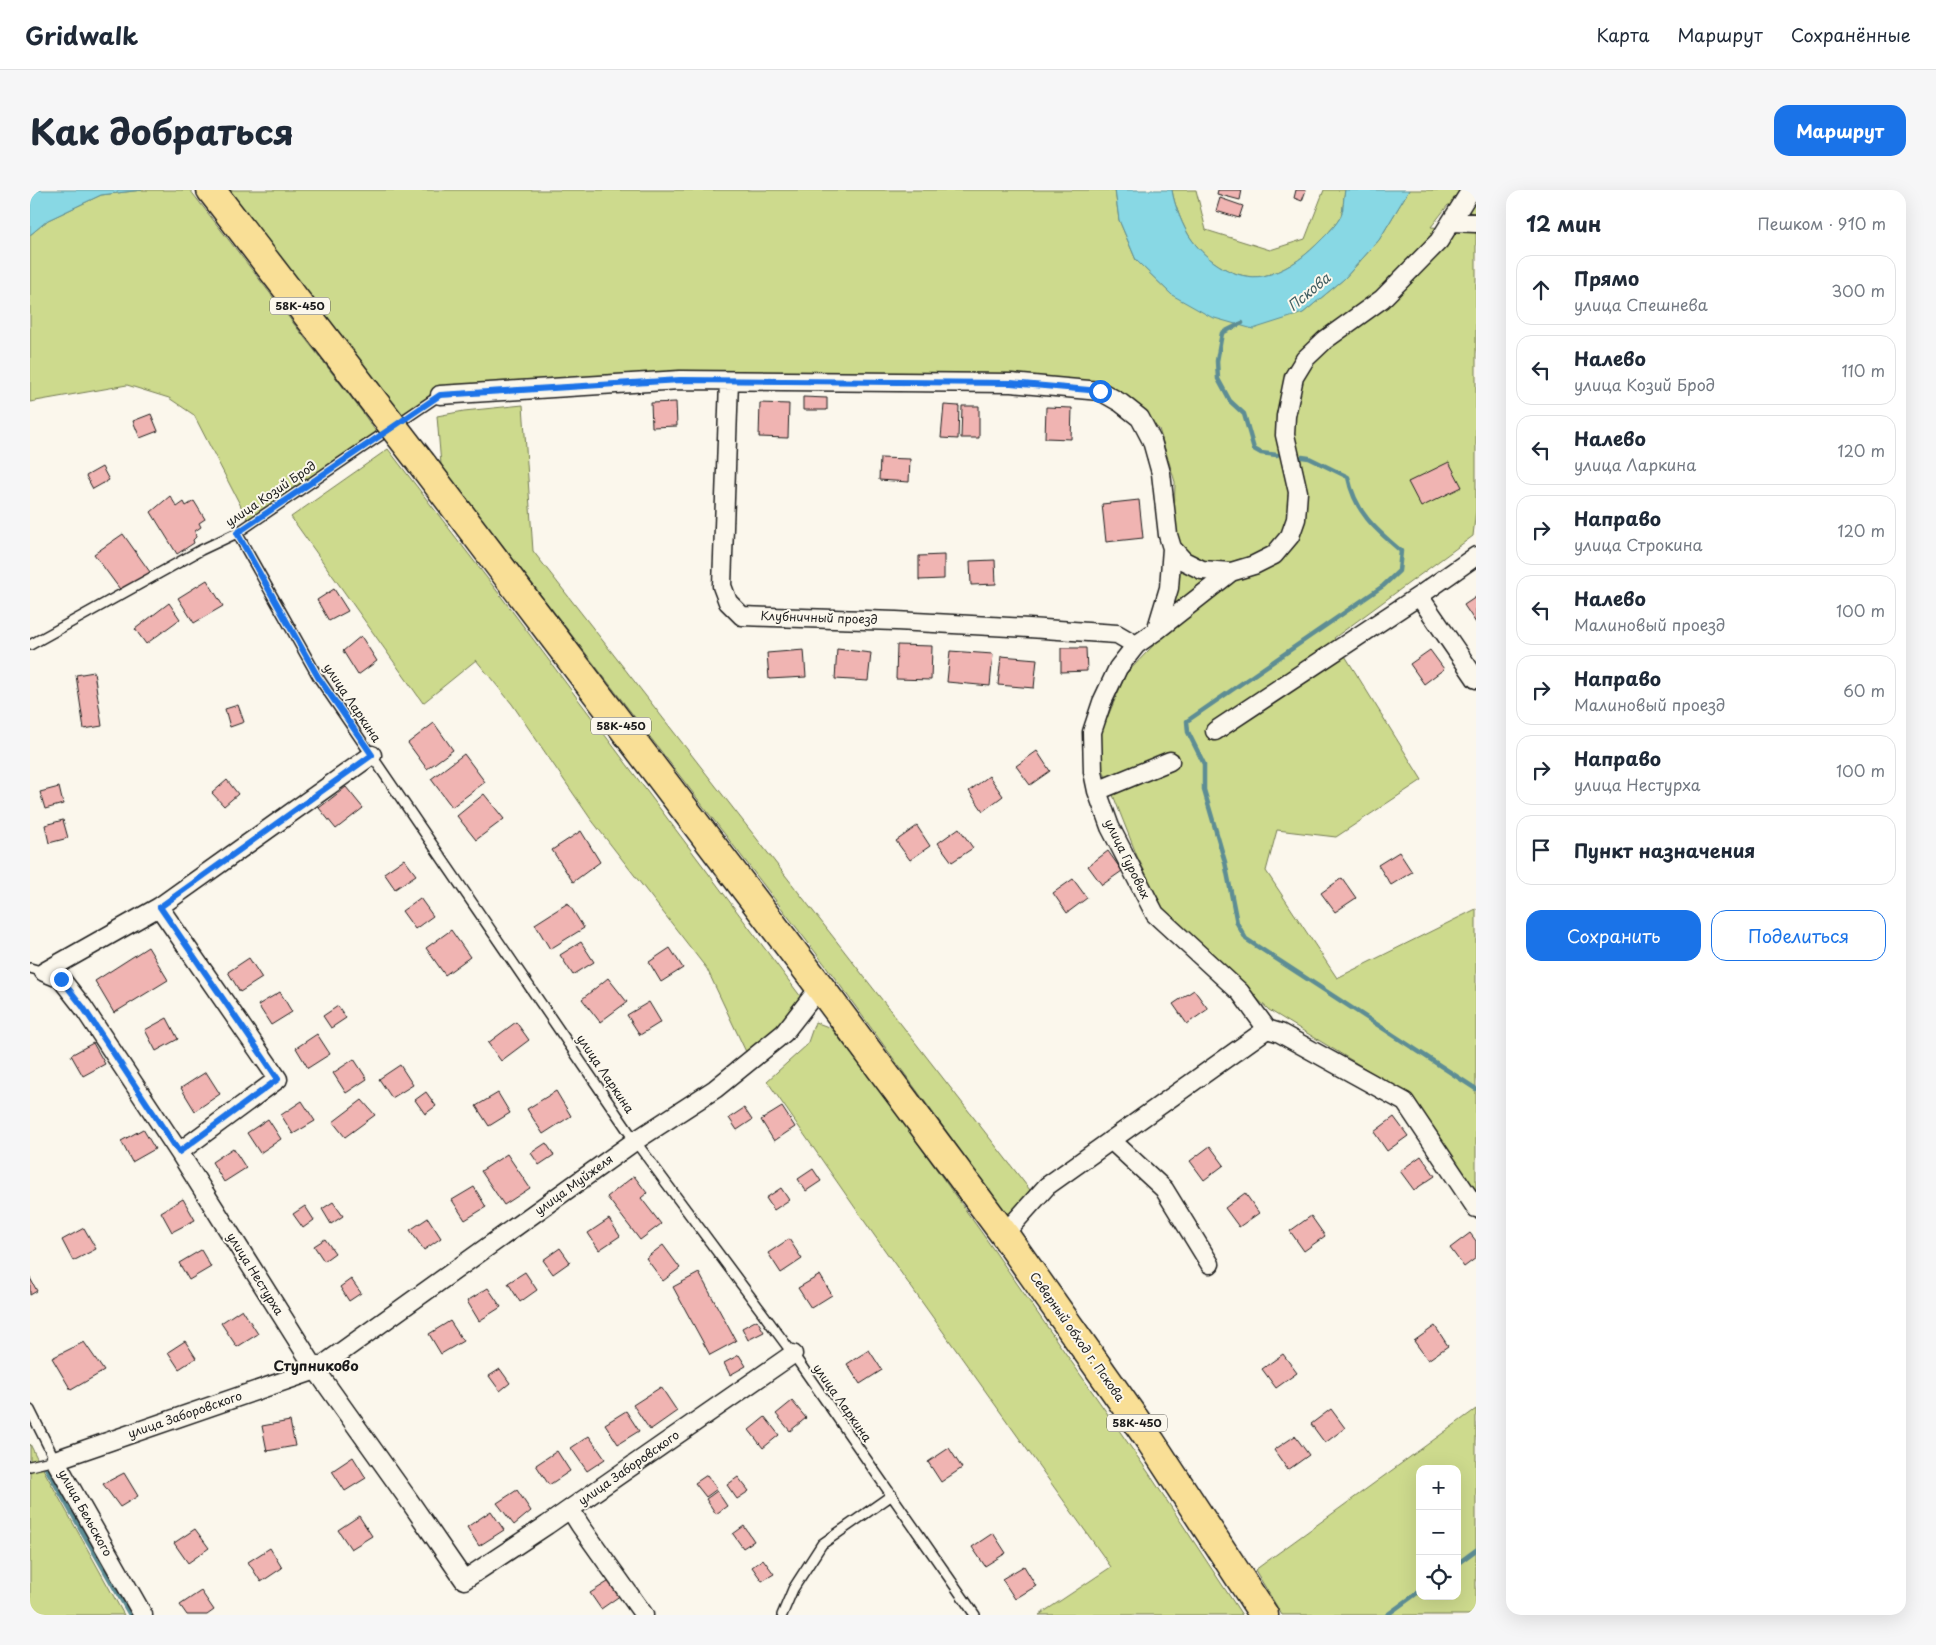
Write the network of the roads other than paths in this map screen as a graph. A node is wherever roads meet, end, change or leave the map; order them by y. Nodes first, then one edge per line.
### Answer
1 (211, 190) edge
2 (1471, 190) edge
3 (1451, 222) junction
4 (1476, 223) edge
5 (729, 381) junction
6 (440, 395) joint
7 (237, 533) junction
8 (1172, 548) junction
9 (1476, 556) edge
10 (1231, 572) junction
11 (1419, 596) junction
12 (1156, 631) junction
13 (30, 645) edge
14 (1136, 645) junction
15 (1476, 679) edge
16 (1215, 731) dead end
17 (372, 755) junction
18 (1170, 761) dead end
19 (1097, 791) junction
20 (160, 907) junction
21 (37, 970) edge
22 (820, 987) junction
23 (1267, 1029) junction
24 (1111, 1140) junction
25 (636, 1141) junction
26 (179, 1152) junction
27 (1476, 1208) edge
28 (1004, 1234) junction
29 (1210, 1264) dead end
30 (793, 1354) junction
31 (316, 1370) junction
32 (30, 1410) edge
33 (55, 1460) junction
34 (30, 1466) edge
35 (892, 1495) junction
36 (570, 1508) junction
37 (464, 1580) joint
38 (142, 1615) edge
39 (644, 1615) edge
40 (782, 1615) edge
41 (975, 1615) edge
42 (1264, 1615) edge

1 - 22 highway, 58К-450, bridge
2 - 3 street
3 - 4 street
3 - 10 street
5 - 6 street
5 - 8 street
5 - 14 street, Клубничный проезд
6 - 7 lane, улица Козий Брод
7 - 13 lane, улица Козий Брод
7 - 17 lane, улица Ларкина
8 - 10 street
8 - 12 street
9 - 11 street
10 - 12 street, улица Гуровых
11 - 15 street
11 - 16 street
12 - 14 street, улица Гуровых
14 - 19 street, улица Гуровых
17 - 20 street
17 - 25 lane, улица Ларкина
18 - 19 street
19 - 23 street, улица Гуровых
20 - 21 street
20 - 26 street
21 - 26 street, улица Нестурха
22 - 25 street, улица Муйжеля
22 - 28 highway, 58К-450
23 - 24 street
23 - 27 street
24 - 28 street
24 - 29 street
25 - 30 lane, улица Ларкина
25 - 31 street, улица Муйжеля
26 - 31 street, улица Нестурха
28 - 42 highway, Северный обход г. Пскова / 58К-450
30 - 35 lane, улица Ларкина
30 - 36 street, улица Заборовского
31 - 33 street, улица Заборовского
31 - 37 street, улица Нестурха
32 - 33 lane, улица Бельского
33 - 34 lane
33 - 38 street, улица Бельского
35 - 40 lane
35 - 41 lane, улица Ларкина
36 - 37 street, улица Заборовского
36 - 39 street

